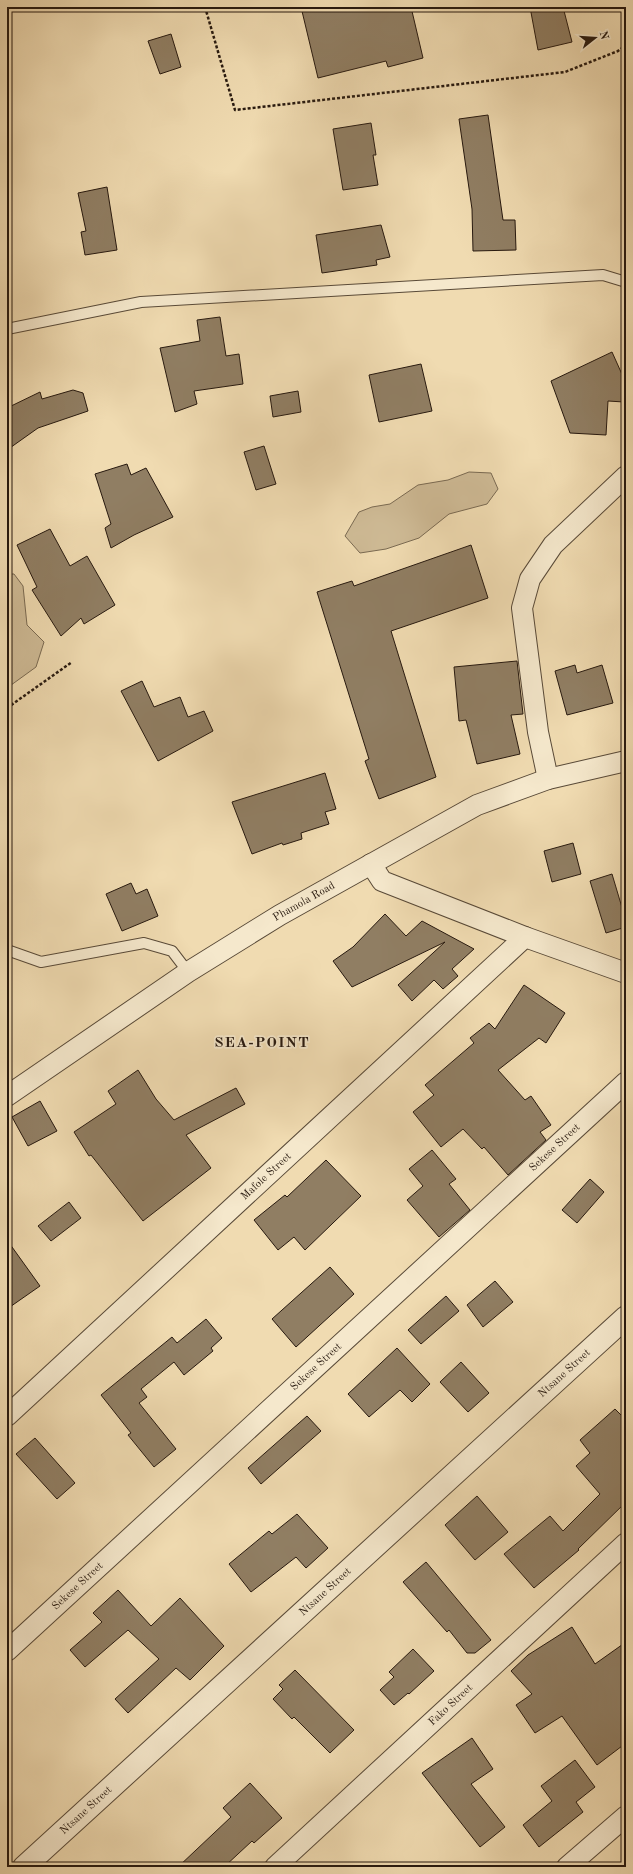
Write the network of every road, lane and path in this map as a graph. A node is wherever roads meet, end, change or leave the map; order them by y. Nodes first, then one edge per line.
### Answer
1 (205, 7) edge
2 (626, 45) edge
3 (626, 282) edge
4 (7, 329) edge
5 (626, 476) edge
6 (72, 662) dead end
7 (7, 708) edge
8 (626, 761) edge
9 (548, 779) junction
10 (371, 864) junction
11 (525, 937) junction
12 (7, 950) edge
13 (188, 972) junction
14 (626, 973) edge
15 (626, 1082) edge
16 (7, 1096) edge
17 (626, 1316) edge
18 (7, 1416) edge
19 (626, 1543) edge
20 (7, 1651) edge
21 (626, 1816) edge
22 (24, 1867) edge
23 (274, 1867) edge
24 (567, 1867) edge

1 - 2 path
3 - 4 lane
5 - 9 street
6 - 7 path
8 - 9 street, Phamola Road
9 - 10 street, Phamola Road
10 - 11 street
10 - 13 street, Phamola Road
11 - 14 street
11 - 18 street, Mafole Street
12 - 13 lane
13 - 16 street, Phamola Road
15 - 20 street, Sekese Street
17 - 22 street, Ntsane Street
19 - 23 street, Fako Street
21 - 24 street

